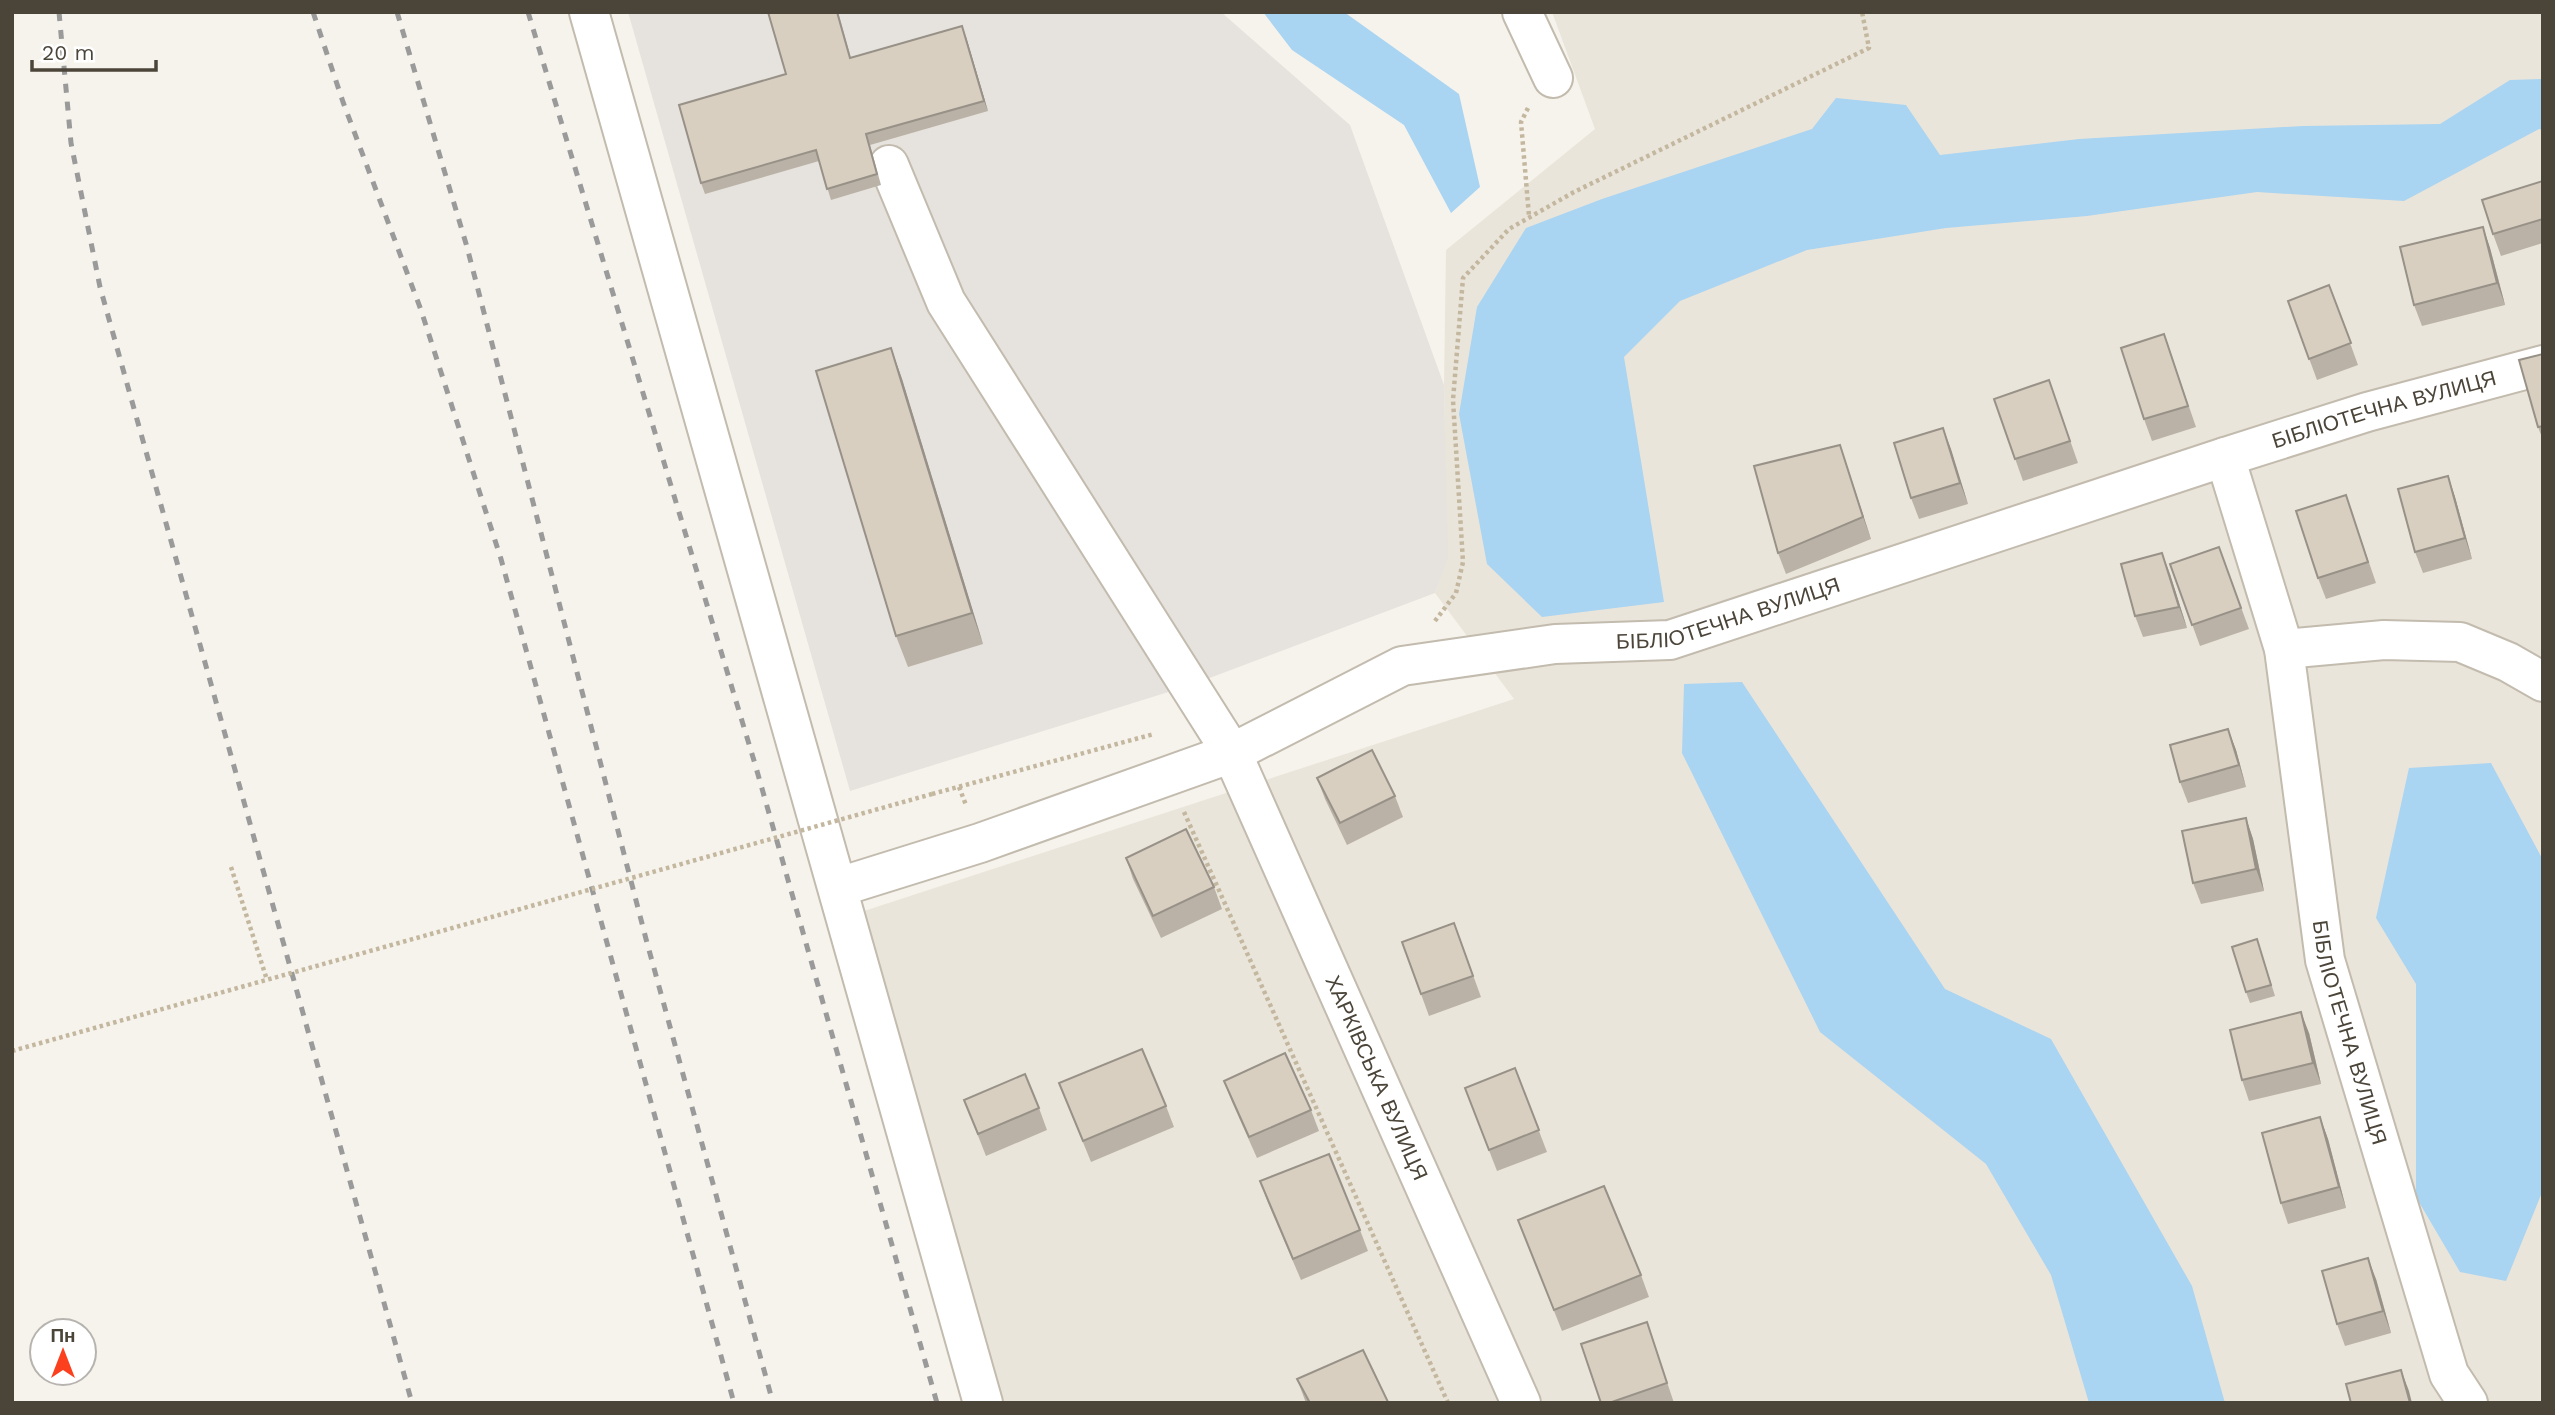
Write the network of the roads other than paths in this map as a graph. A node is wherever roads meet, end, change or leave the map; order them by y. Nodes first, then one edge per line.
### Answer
1 (589, 12) edge
2 (1522, 12) edge
3 (1552, 78) road end
4 (889, 165) dead end
5 (2543, 365) edge
6 (2225, 457) junction
7 (2284, 649) junction
8 (2543, 682) edge
9 (1232, 753) junction
10 (839, 887) junction
11 (984, 1403) edge
12 (1521, 1403) edge
13 (2468, 1403) edge

1 - 10 street
2 - 3 street
4 - 9 street, ХАРКІВСЬКА ВУЛИЦЯ
5 - 6 street, БІБЛІОТЕЧНА ВУЛИЦЯ
6 - 7 street, БІБЛІОТЕЧНА ВУЛИЦЯ
6 - 9 street, БІБЛІОТЕЧНА ВУЛИЦЯ
7 - 8 street
7 - 13 street, БІБЛІОТЕЧНА ВУЛИЦЯ
9 - 10 street, БІБЛІОТЕЧНА ВУЛИЦЯ
9 - 12 street, ХАРКІВСЬКА ВУЛИЦЯ
10 - 11 street

